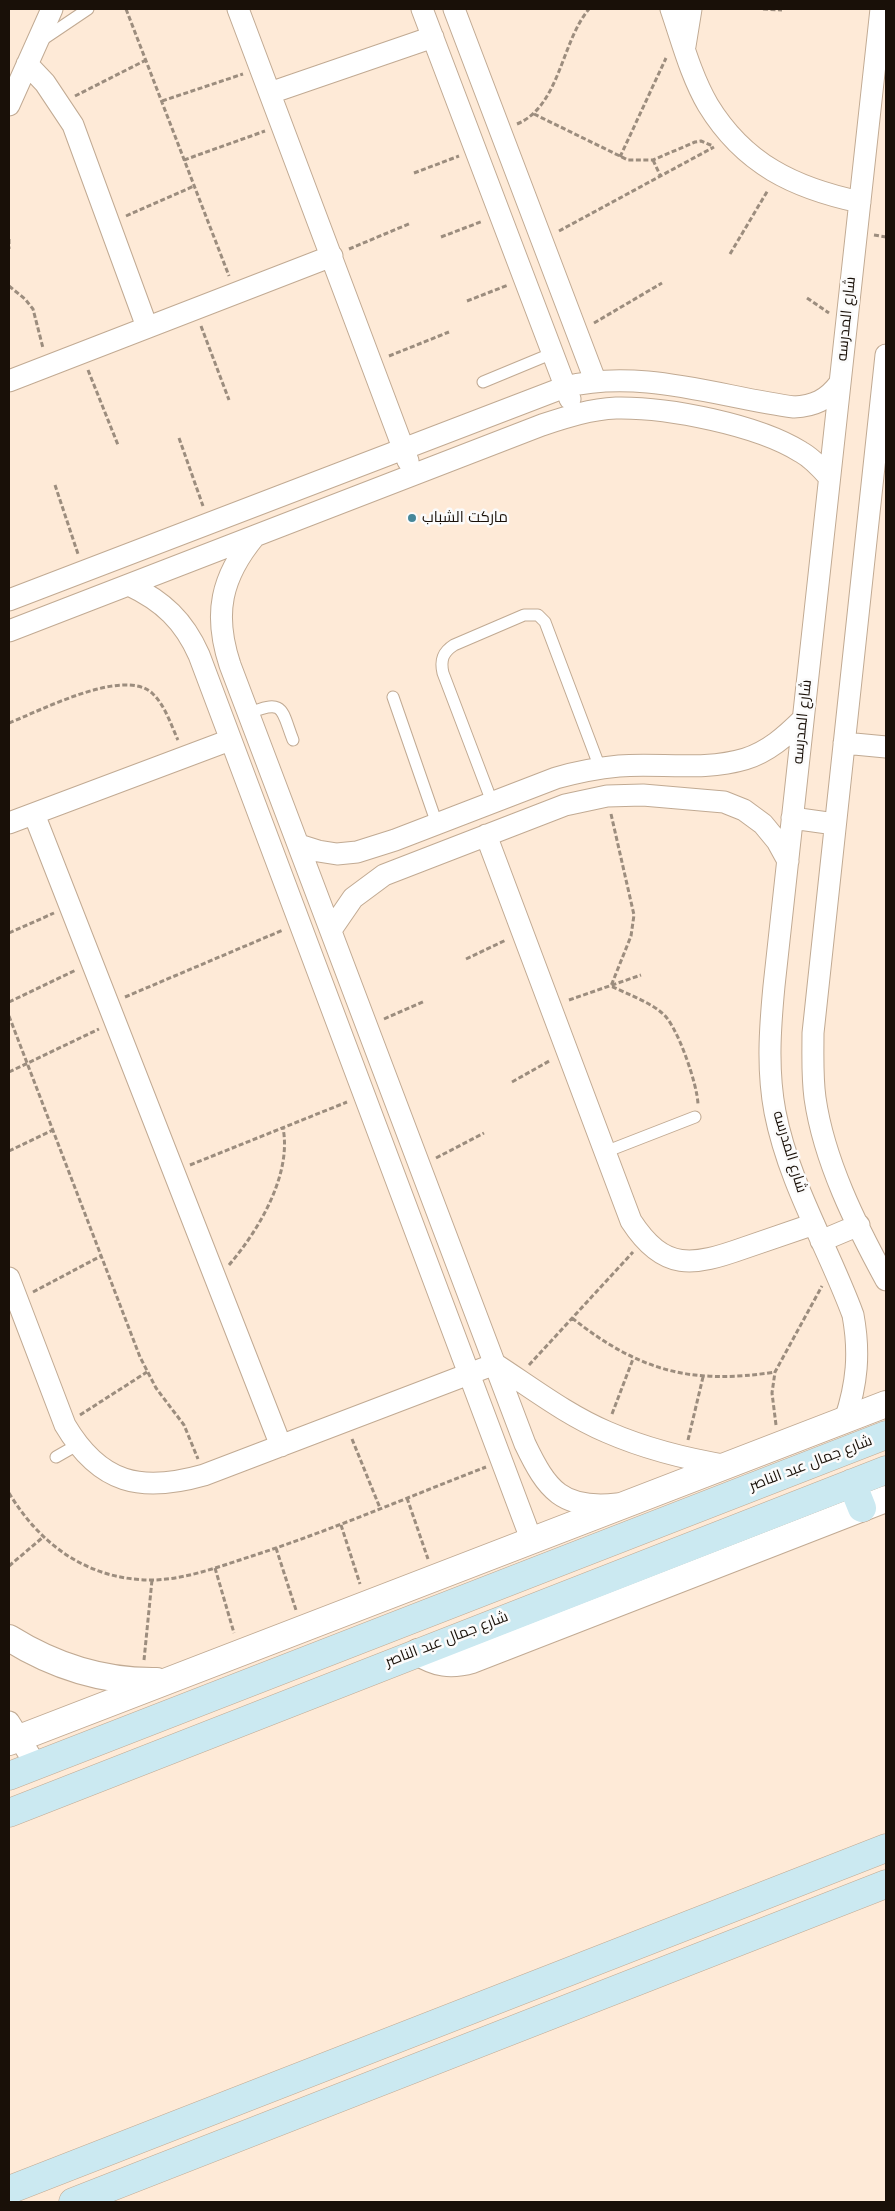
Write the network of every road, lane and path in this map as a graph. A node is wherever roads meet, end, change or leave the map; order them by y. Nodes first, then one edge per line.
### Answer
1 (52, 9) edge
2 (88, 9) edge
3 (126, 9) edge
4 (238, 9) edge
5 (422, 9) edge
6 (454, 9) edge
7 (589, 9) edge
8 (671, 9) edge
9 (691, 9) edge
10 (764, 9) edge
11 (881, 9) edge
12 (782, 10) dead end
13 (433, 37) junction
14 (682, 40) junction
15 (36, 44) junction
16 (146, 60) junction
17 (27, 64) junction
18 (261, 68) junction
19 (270, 93) junction
20 (162, 101) junction
21 (60, 103) junction
22 (9, 105) edge
23 (534, 114) junction
24 (282, 125) junction
25 (499, 128) junction
26 (714, 147) junction
27 (476, 150) junction
28 (749, 155) junction
29 (620, 157) junction
30 (184, 160) junction
31 (653, 160) junction
32 (414, 173) dead end
33 (777, 175) junction
34 (661, 177) junction
35 (194, 186) junction
36 (860, 202) junction
37 (500, 214) junction
38 (110, 223) junction
39 (410, 223) dead end
40 (441, 237) dead end
41 (9, 239) edge
42 (542, 240) junction
43 (9, 249) edge
44 (730, 254) dead end
45 (332, 256) junction
46 (524, 278) junction
47 (662, 283) dead end
48 (9, 286) edge
49 (236, 293) junction
50 (467, 301) dead end
51 (194, 309) junction
52 (147, 328) junction
53 (449, 332) dead end
54 (577, 333) junction
55 (82, 353) junction
56 (553, 353) junction
57 (886, 355) edge
58 (372, 363) junction
59 (46, 366) junction
60 (9, 380) edge
61 (595, 380) junction
62 (483, 382) dead end
63 (839, 384) junction
64 (566, 387) junction
65 (229, 400) dead end
66 (577, 414) junction
67 (179, 438) dead end
68 (118, 446) dead end
69 (404, 448) junction
70 (414, 475) junction
71 (829, 478) junction
72 (55, 485) dead end
73 (209, 523) junction
74 (255, 536) junction
75 (84, 571) junction
76 (130, 585) junction
77 (9, 600) edge
78 (9, 631) edge
79 (230, 665) junction
80 (206, 674) junction
81 (393, 697) dead end
82 (249, 713) junction
83 (803, 718) junction
84 (9, 723) edge
85 (230, 740) junction
86 (293, 740) dead end
87 (844, 743) junction
88 (886, 747) edge
89 (186, 756) junction
90 (600, 768) junction
91 (607, 796) junction
92 (492, 802) junction
93 (34, 814) junction
94 (792, 818) junction
95 (9, 823) edge
96 (437, 824) junction
97 (835, 824) junction
98 (486, 835) junction
99 (299, 845) junction
100 (788, 861) junction
101 (70, 906) junction
102 (299, 923) junction
103 (331, 930) junction
104 (9, 933) edge
105 (522, 933) junction
106 (466, 959) dead end
107 (92, 962) junction
108 (641, 975) dead end
109 (611, 986) junction
110 (425, 1001) dead end
111 (9, 1002) edge
112 (550, 1007) junction
113 (112, 1013) junction
114 (9, 1016) edge
115 (368, 1026) junction
116 (567, 1051) junction
117 (27, 1063) junction
118 (9, 1072) edge
119 (512, 1082) dead end
120 (364, 1096) junction
121 (695, 1117) joint
122 (283, 1128) junction
123 (53, 1130) junction
124 (484, 1132) dead end
125 (9, 1151) edge
126 (605, 1152) junction
127 (420, 1166) junction
128 (174, 1172) junction
129 (859, 1225) junction
130 (817, 1233) junction
131 (643, 1240) junction
132 (101, 1256) junction
133 (833, 1266) junction
134 (9, 1278) edge
135 (215, 1278) junction
136 (886, 1280) edge
137 (17, 1300) junction
138 (572, 1318) junction
139 (633, 1359) junction
140 (495, 1364) junction
141 (147, 1372) junction
142 (775, 1372) junction
143 (468, 1375) junction
144 (703, 1377) junction
145 (516, 1378) junction
146 (886, 1404) edge
147 (845, 1420) junction
148 (345, 1422) junction
149 (65, 1425) junction
150 (606, 1432) junction
151 (886, 1435) edge
152 (77, 1445) junction
153 (281, 1446) junction
154 (780, 1446) junction
155 (56, 1457) dead end
156 (684, 1458) junction
157 (501, 1461) junction
158 (729, 1466) junction
159 (886, 1470) edge
160 (204, 1476) junction
161 (852, 1483) junction
162 (9, 1493) edge
163 (407, 1498) junction
164 (630, 1502) junction
165 (874, 1504) edge
166 (380, 1508) junction
167 (342, 1524) junction
168 (42, 1538) junction
169 (531, 1540) junction
170 (276, 1548) junction
171 (9, 1566) edge
172 (215, 1568) junction
173 (435, 1577) junction
174 (152, 1580) junction
175 (366, 1603) junction
176 (302, 1628) junction
177 (9, 1638) edge
178 (418, 1652) junction
179 (239, 1653) junction
180 (155, 1681) junction
181 (243, 1684) junction
182 (266, 1711) junction
183 (12, 1734) edge
184 (36, 1765) junction
185 (9, 1776) edge
186 (9, 1813) edge
187 (886, 1848) edge
188 (886, 1884) edge
189 (367, 2050) junction
190 (380, 2083) junction
191 (9, 2190) edge
192 (74, 2202) edge

1 - 15 street
2 - 15 lane
3 - 16 path
4 - 18 street
5 - 13 street
6 - 25 street
7 - 23 path
8 - 14 street
9 - 14 street
10 - 12 path
11 - 36 street, شارع المدرسه
13 - 19 street
13 - 27 street
14 - 28 street
14 - 29 path
15 - 17 street
16 - 20 path
16 - 21 path
17 - 21 street
17 - 22 street
18 - 19 street
18 - 20 path
19 - 24 street
20 - 30 path
21 - 38 street
23 - 25 path
23 - 29 path
24 - 30 path
24 - 45 street
25 - 42 street
26 - 28 path
26 - 31 path
26 - 34 path
27 - 32 path
27 - 37 street
28 - 33 street
29 - 31 path
30 - 35 path
31 - 34 path
33 - 36 street
33 - 44 path
34 - 42 path
35 - 38 path
35 - 49 path
36 - 63 street, شارع المدرسه
37 - 40 path
37 - 46 street
38 - 52 street
39 - 45 path
41 - 43 path
42 - 54 street
45 - 49 street
45 - 58 street
46 - 50 path
46 - 56 street
47 - 54 path
48 - 59 path
49 - 51 street
51 - 52 street
51 - 65 path
52 - 55 street
53 - 58 path
54 - 61 street
55 - 59 street
55 - 68 path
56 - 62 lane
56 - 64 street
57 - 87 street
58 - 69 street
59 - 60 street
61 - 63 street
61 - 64 street
63 - 71 street, شارع المدرسه
64 - 66 street
64 - 69 street
66 - 70 street
66 - 71 street
67 - 73 path
69 - 70 street
69 - 73 street
70 - 74 street
71 - 83 street, شارع المدرسه
72 - 75 path
73 - 75 street
74 - 76 street
74 - 79 street
75 - 77 street
76 - 78 street
76 - 80 street
79 - 80 street
79 - 82 street
80 - 85 street
81 - 96 lane
82 - 86 lane
82 - 99 street
83 - 90 street
83 - 94 street, شارع المدرسه
84 - 89 path
85 - 89 street
85 - 102 street
87 - 88 street
87 - 97 street
89 - 93 street
90 - 92 street
90 - 92 lane
91 - 98 street
91 - 100 street
91 - 109 path
92 - 96 street
93 - 95 street
93 - 101 street
94 - 97 street
94 - 100 street, شارع المدرسه
96 - 99 street
97 - 129 street
98 - 103 street
98 - 105 street
99 - 103 street
100 - 130 street, شارع المدرسه
101 - 104 path
101 - 107 street
102 - 113 path
102 - 120 street
103 - 115 street
105 - 106 path
105 - 112 street
107 - 111 path
107 - 113 street
108 - 109 path
109 - 112 path
109 - 121 path
110 - 115 path
112 - 116 street
113 - 117 path
113 - 128 street
114 - 117 path
115 - 127 street
116 - 119 path
116 - 126 street
117 - 118 path
117 - 123 path
120 - 122 path
120 - 143 street
121 - 126 lane
122 - 128 path
122 - 135 path
123 - 125 path
123 - 132 path
124 - 127 path
126 - 131 street
127 - 140 street
128 - 135 street
129 - 130 street
129 - 136 street
130 - 131 street
130 - 133 street, شارع المدرسه
131 - 138 path
132 - 137 path
132 - 141 path
133 - 142 path
133 - 147 street, شارع المدرسه
134 - 137 street
135 - 153 street
137 - 149 street
138 - 139 path
138 - 145 path
139 - 144 path
139 - 150 path
140 - 143 street
140 - 145 street
140 - 164 street
141 - 149 path
141 - 160 path
142 - 144 path
142 - 154 path
143 - 148 street
143 - 157 street
144 - 156 path
145 - 150 street
146 - 147 street
147 - 154 street
148 - 153 street
148 - 166 path
149 - 152 street
150 - 156 street
151 - 181 main road, شارع جمال عبد الناصر
152 - 155 lane
152 - 160 street
153 - 160 street
154 - 158 street
156 - 158 street
157 - 163 path
157 - 169 street
158 - 164 street
159 - 161 main road, شارع جمال عبد الناصر
161 - 165 main road
161 - 178 main road, شارع جمال عبد الناصر
162 - 168 path
163 - 166 path
163 - 173 path
164 - 169 street
165 - 178 street
166 - 167 path
167 - 170 path
167 - 175 path
168 - 171 path
168 - 174 path
169 - 173 street
170 - 172 path
170 - 176 path
172 - 174 path
172 - 179 path
173 - 175 street
174 - 180 path
175 - 176 street
176 - 179 street
177 - 180 street
178 - 182 main road, شارع جمال عبد الناصر
179 - 180 street
180 - 183 street
181 - 182 main road
181 - 184 main road, شارع جمال عبد الناصر
182 - 186 main road, شارع جمال عبد الناصر
183 - 184 street
184 - 185 main road, شارع جمال عبد الناصر
187 - 189 main road
188 - 190 main road
189 - 190 main road
189 - 191 main road
190 - 192 main road

